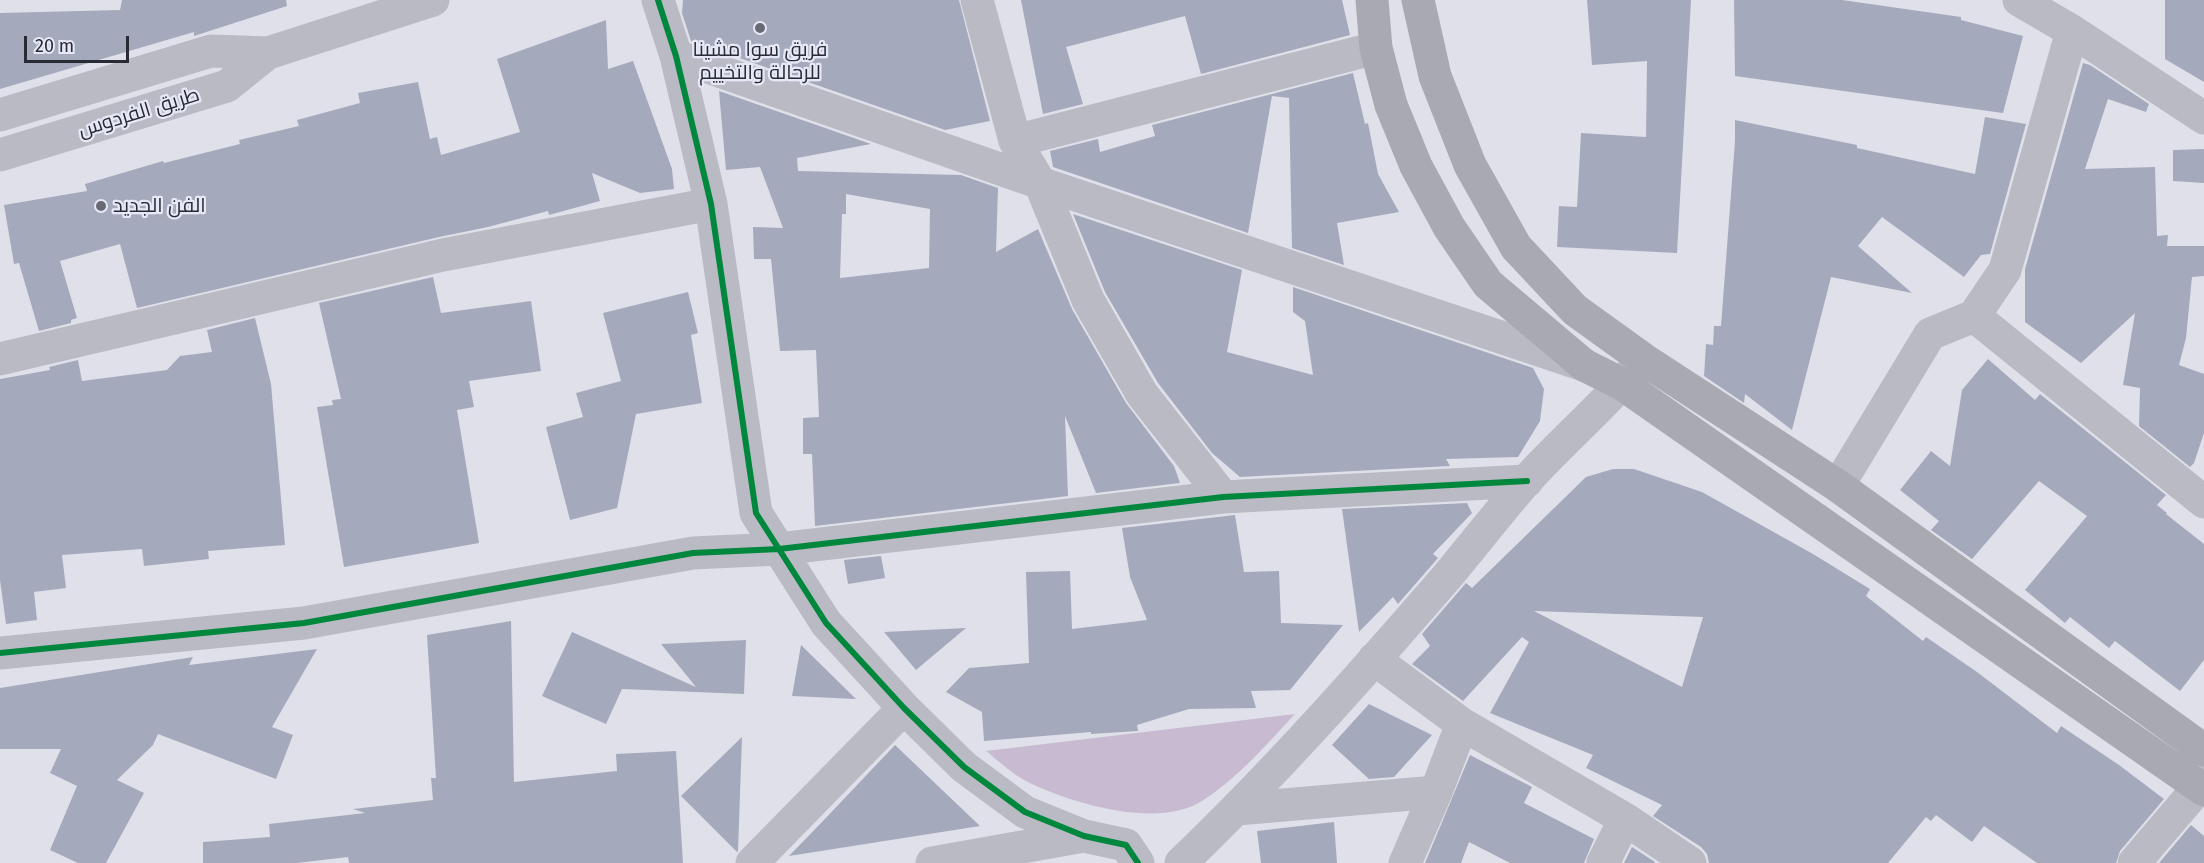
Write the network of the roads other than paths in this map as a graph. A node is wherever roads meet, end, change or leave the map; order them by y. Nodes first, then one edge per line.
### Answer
1 (433, 0) edge
2 (658, 0) edge
3 (977, 0) edge
4 (1372, 0) edge
5 (1418, 0) edge
6 (2019, 0) edge
7 (2072, 31) junction
8 (1376, 48) junction
9 (268, 53) junction
10 (676, 56) junction
11 (0, 115) edge
12 (2204, 118) edge
13 (1015, 141) junction
14 (0, 154) edge
15 (1040, 183) junction
16 (711, 204) junction
17 (1974, 316) junction
18 (0, 359) edge
19 (1643, 359) junction
20 (1584, 365) junction
21 (1622, 384) junction
22 (1527, 481) junction
23 (1838, 486) junction
24 (1223, 496) junction
25 (2204, 502) edge
26 (779, 549) junction
27 (0, 653) edge
28 (1374, 659) junction
29 (904, 708) junction
30 (1462, 724) junction
31 (2204, 750) edge
32 (2203, 786) edge
33 (1436, 792) junction
34 (1237, 809) junction
35 (1625, 819) junction
36 (1084, 836) junction
37 (752, 863) edge
38 (933, 863) edge
39 (1138, 863) edge
40 (1181, 863) edge
41 (1405, 863) edge
42 (1603, 863) edge
43 (1690, 863) edge
44 (2134, 863) edge

1 - 9 street, طريق الفردوس
2 - 10 street
3 - 13 street
4 - 8 main road
5 - 19 main road
6 - 7 street
7 - 12 street
7 - 17 street
8 - 13 street
8 - 20 main road
9 - 11 street, طريق الفردوس
9 - 14 street, طريق الفردوس
10 - 15 street
10 - 16 street
13 - 15 street
15 - 20 street
15 - 24 street
16 - 18 street
16 - 26 street
17 - 23 street
17 - 25 street
19 - 21 street
19 - 23 main road
20 - 21 main road
21 - 22 street
21 - 32 main road
22 - 24 street
22 - 28 street
23 - 31 main road
24 - 26 street
26 - 27 street
26 - 29 street
28 - 30 street
28 - 34 street
29 - 36 street
29 - 37 street
30 - 33 street
30 - 35 street
32 - 44 street
33 - 34 street
33 - 41 street
34 - 40 street
35 - 42 street
35 - 43 street
36 - 38 street
36 - 39 street

